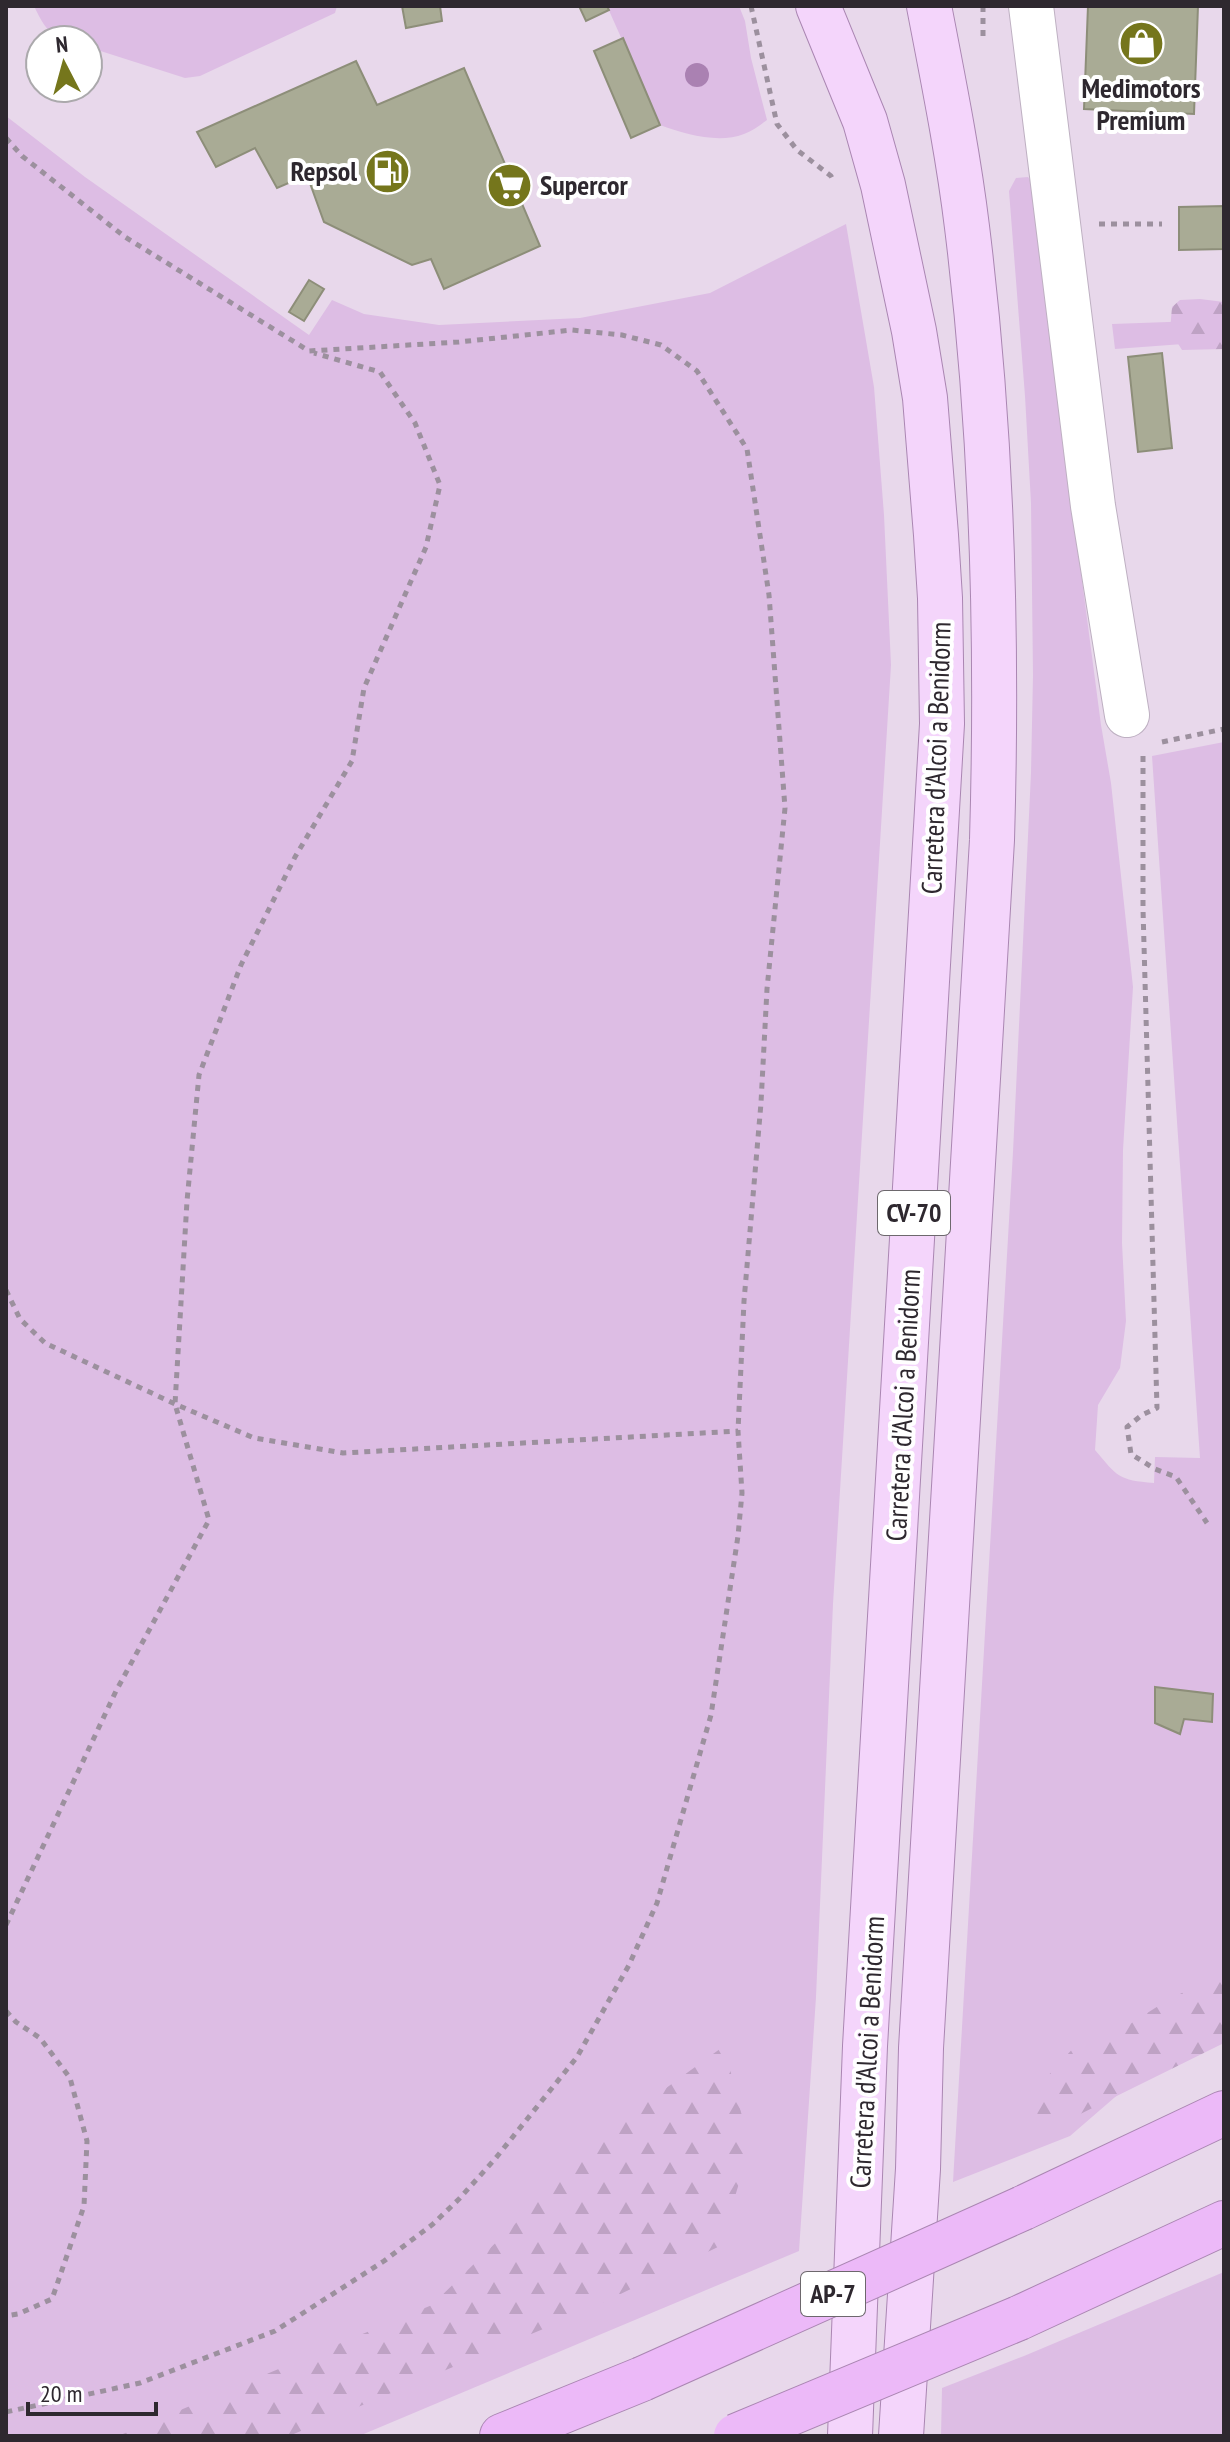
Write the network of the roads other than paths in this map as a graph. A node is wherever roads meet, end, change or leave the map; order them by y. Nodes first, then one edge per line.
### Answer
1 (818, 6) edge
2 (929, 6) edge
3 (1031, 6) edge
4 (1135, 730) road end
5 (1224, 2113) edge
6 (1224, 2223) edge
7 (502, 2436) edge
8 (736, 2436) edge
9 (850, 2436) edge
10 (901, 2436) edge

1 - 9 main road, Carretera d'Alcoi a Benidorm / CV-70
2 - 10 main road, Carretera d'Alcoi a Benidorm / CV-70
3 - 4 lane
5 - 7 highway, AP-7, bridge
6 - 8 highway, bridge

